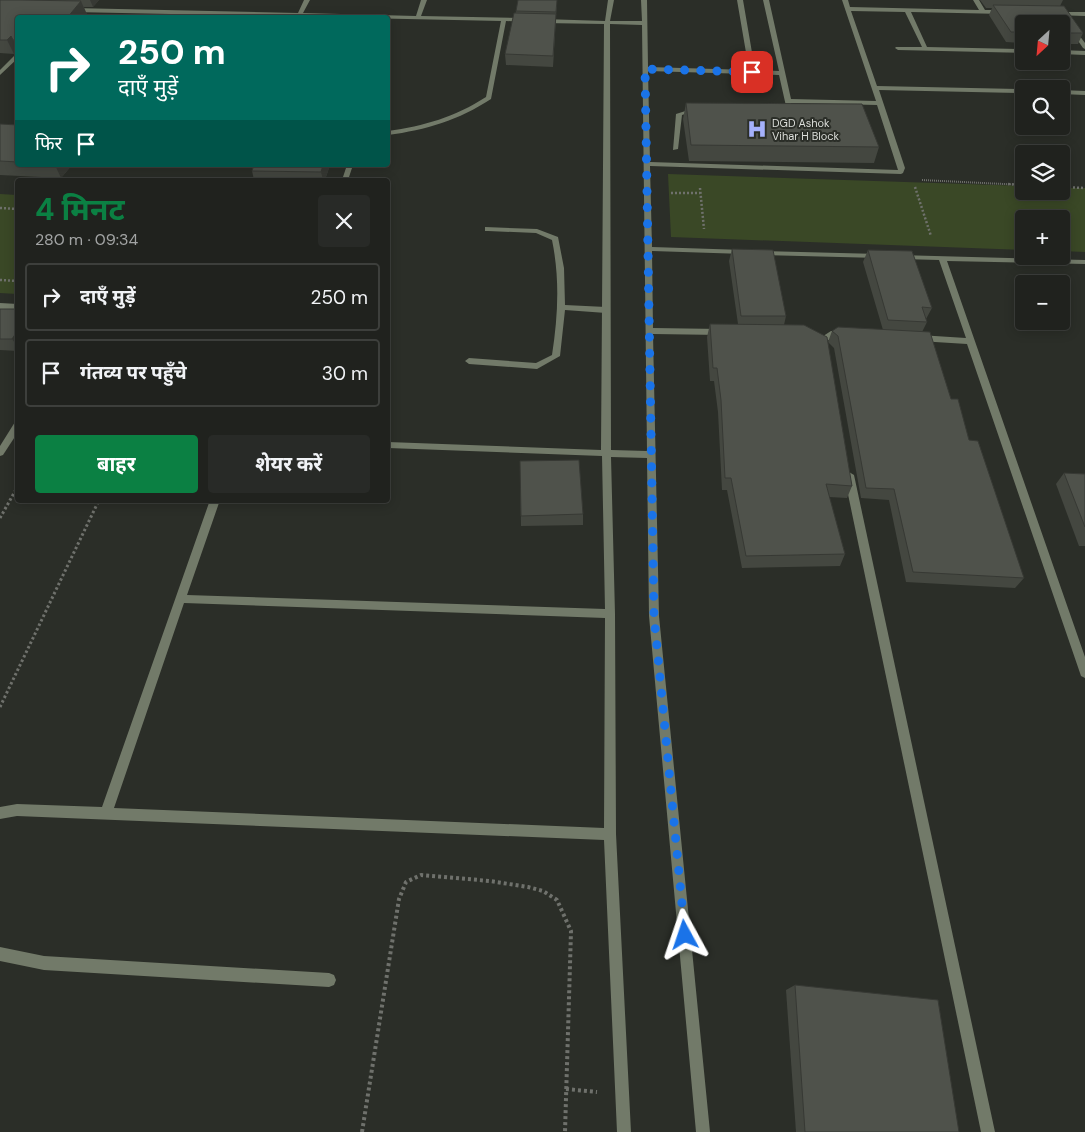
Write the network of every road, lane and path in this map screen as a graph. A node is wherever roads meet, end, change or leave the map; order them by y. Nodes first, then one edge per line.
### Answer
1 (307, 0) edge
2 (424, 0) edge
3 (611, 0) edge
4 (644, 0) edge
5 (740, 0) edge
6 (766, 0) edge
7 (845, 0) edge
8 (976, 0) edge
9 (848, 8) junction
10 (67, 10) edge
11 (907, 10) junction
12 (983, 12) junction
13 (1012, 13) edge
14 (1052, 14) edge
15 (1062, 14) junction
16 (1085, 14) edge
17 (217, 15) edge
18 (300, 15) edge
19 (390, 17) edge
20 (418, 18) junction
21 (504, 20) junction
22 (607, 22) junction
23 (645, 23) junction
24 (1085, 46) edge
25 (898, 48) dead end
26 (925, 48) junction
27 (1015, 51) edge
28 (1070, 52) edge
29 (1085, 52) edge
30 (15, 57) edge
31 (15, 68) edge
32 (645, 69) junction
33 (2, 70) edge
34 (752, 72) junction
35 (780, 72) junction
36 (874, 88) junction
37 (1015, 91) edge
38 (1070, 92) edge
39 (1085, 93) edge
40 (787, 101) junction
41 (879, 103) junction
42 (709, 110) edge
43 (782, 114) edge
44 (791, 114) junction
45 (800, 115) edge
46 (390, 133) edge
47 (675, 149) dead end
48 (647, 164) junction
49 (913, 179) dead end
50 (922, 180) dead end
51 (1015, 185) edge
52 (1070, 187) edge
53 (1085, 188) edge
54 (647, 192) junction
55 (700, 194) dead end
56 (0, 208) edge
57 (15, 208) edge
58 (488, 229) dead end
59 (933, 242) dead end
60 (648, 249) junction
61 (942, 258) junction
62 (1085, 262) edge
63 (0, 280) edge
64 (15, 281) edge
65 (0, 306) edge
66 (561, 306) junction
67 (15, 307) edge
68 (606, 310) junction
69 (650, 331) junction
70 (732, 332) edge
71 (850, 335) edge
72 (808, 336) edge
73 (910, 338) edge
74 (970, 341) junction
75 (469, 361) dead end
76 (15, 429) edge
77 (390, 444) edge
78 (0, 453) edge
79 (606, 454) junction
80 (651, 455) junction
81 (846, 462) edge
82 (15, 491) edge
83 (98, 503) edge
84 (214, 503) edge
85 (0, 518) edge
86 (181, 599) junction
87 (610, 614) junction
88 (1085, 673) edge
89 (0, 707) edge
90 (0, 813) edge
91 (106, 813) junction
92 (610, 834) junction
93 (0, 954) edge
94 (329, 980) dead end
95 (362, 1132) edge
96 (565, 1132) edge
97 (624, 1132) edge
98 (703, 1132) edge
99 (988, 1132) edge

1 - 18 street
2 - 20 street
3 - 22 street
4 - 23 street
5 - 34 street
6 - 35 street
7 - 9 street
8 - 12 street
9 - 11 street
9 - 36 street
10 - 17 street
11 - 12 street
11 - 26 street
12 - 13 street
14 - 15 street
15 - 16 street
15 - 24 street
19 - 20 street
20 - 21 street
21 - 22 street
21 - 46 street
22 - 23 street
22 - 68 street
23 - 32 street
25 - 26 street
26 - 27 street
28 - 29 street
30 - 33 street
31 - 33 street
32 - 34 street
32 - 48 street
34 - 35 street
35 - 40 street
36 - 37 street
36 - 41 street
38 - 39 street
40 - 41 street
40 - 44 street
41 - 48 street
42 - 47 street
43 - 44 street
44 - 45 street
48 - 54 street
49 - 59 path
50 - 51 path
52 - 53 path
54 - 55 path
54 - 60 street
56 - 57 path
58 - 66 street
60 - 61 street
60 - 69 street
61 - 62 street
61 - 74 street
63 - 64 path
65 - 67 street
66 - 68 street
66 - 75 street
68 - 79 street
69 - 70 street
69 - 80 street
71 - 72 street
73 - 74 street
74 - 88 street
76 - 78 street
77 - 79 street
79 - 80 street
79 - 87 street
80 - 98 street
81 - 99 street
82 - 85 path
83 - 89 path
84 - 86 street
86 - 87 street
86 - 91 street
87 - 92 street
90 - 91 street
91 - 92 street
92 - 97 street
93 - 94 street
95 - 96 path

